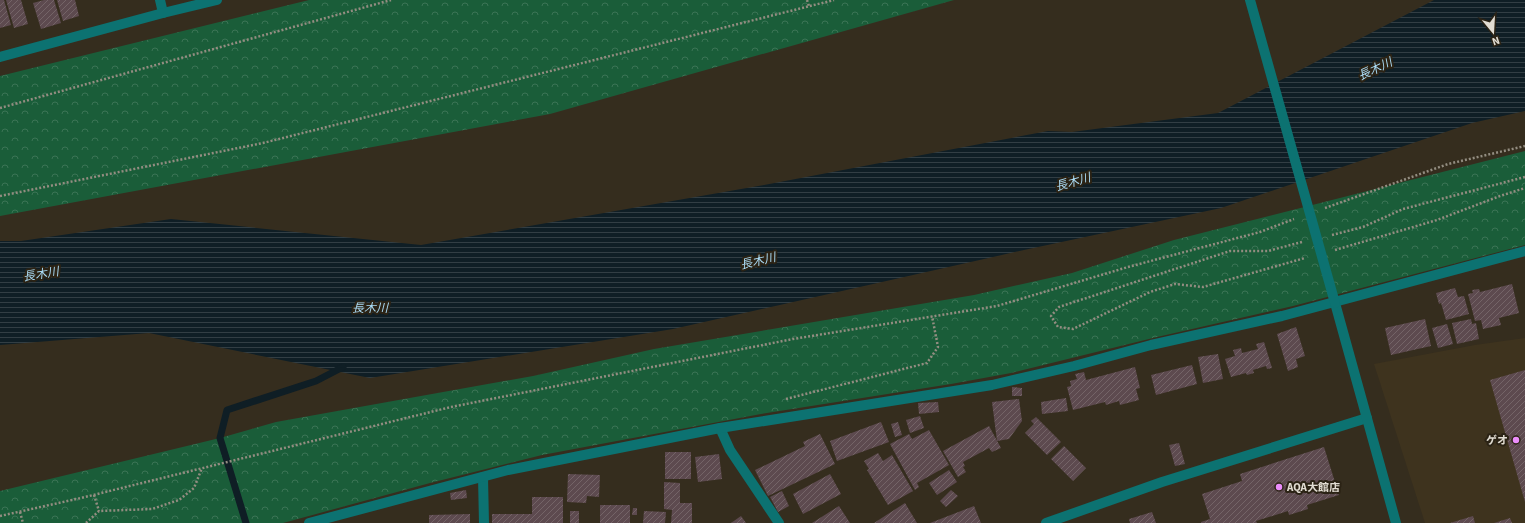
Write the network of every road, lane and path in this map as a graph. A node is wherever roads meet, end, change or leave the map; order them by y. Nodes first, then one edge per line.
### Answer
1 (160, 0) edge
2 (217, 0) edge
3 (391, 0) edge
4 (807, 0) edge
5 (834, 0) edge
6 (1250, 0) edge
7 (809, 6) junction
8 (164, 13) junction
9 (0, 58) edge
10 (0, 108) edge
11 (1525, 146) edge
12 (1525, 177) edge
13 (1525, 188) edge
14 (0, 196) edge
15 (1319, 210) dead end
16 (1297, 218) dead end
17 (1326, 236) dead end
18 (1305, 242) dead end
19 (1332, 251) dead end
20 (1525, 251) edge
21 (1309, 257) dead end
22 (1334, 303) junction
23 (932, 316) junction
24 (784, 400) dead end
25 (1367, 418) junction
26 (720, 428) junction
27 (202, 468) junction
28 (483, 477) junction
29 (94, 495) junction
30 (99, 511) junction
31 (20, 512) junction
32 (0, 516) edge
33 (23, 523) edge
34 (86, 523) edge
35 (309, 523) edge
36 (484, 523) edge
37 (779, 523) edge
38 (1046, 523) edge
39 (1396, 523) edge

1 - 8 street
2 - 8 street
3 - 10 path
4 - 7 path
5 - 7 path
6 - 22 street, bridge
7 - 14 path
8 - 9 street
11 - 15 path
12 - 17 path
13 - 19 path
16 - 23 path
18 - 21 path
20 - 22 street
22 - 25 street
22 - 26 street
23 - 24 path
23 - 27 path
25 - 38 street
25 - 39 street
26 - 28 street
26 - 37 street
27 - 29 path
27 - 30 path
28 - 35 street
28 - 36 street
29 - 30 path
29 - 31 path
30 - 34 path
31 - 32 path
31 - 33 path

